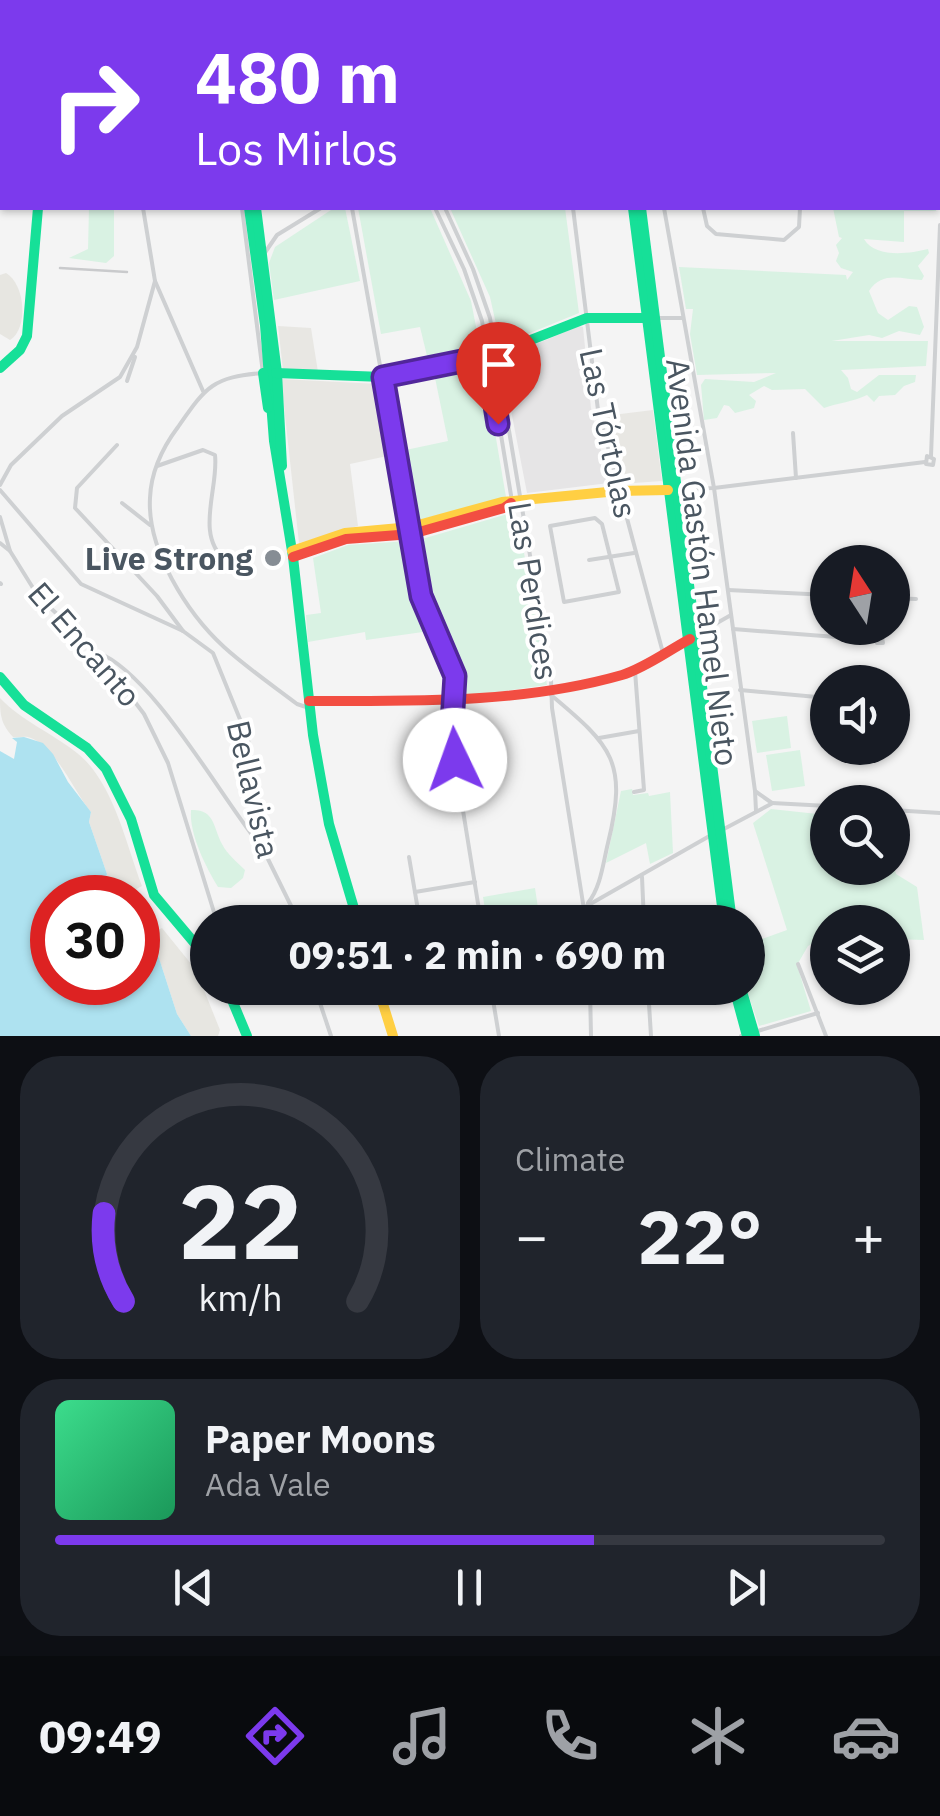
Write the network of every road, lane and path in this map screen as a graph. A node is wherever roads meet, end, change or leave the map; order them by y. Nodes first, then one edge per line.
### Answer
1 (38, 210) edge
2 (143, 210) edge
3 (319, 210) edge
4 (352, 210) edge
5 (437, 210) edge
6 (446, 210) edge
7 (573, 210) edge
8 (633, 210) edge
9 (641, 210) edge
10 (664, 210) edge
11 (704, 210) edge
12 (800, 210) edge
13 (250, 214) edge
14 (940, 226) edge
15 (263, 258) junction
16 (155, 281) junction
17 (587, 318) junction
18 (650, 318) junction
19 (683, 318) junction
20 (136, 347) junction
21 (491, 355) junction
22 (0, 368) edge
23 (270, 373) junction
24 (383, 377) junction
25 (127, 381) dead end
26 (203, 391) junction
27 (793, 433) dead end
28 (117, 445) dead end
29 (935, 459) edge
30 (156, 466) junction
31 (281, 472) junction
32 (796, 478) junction
33 (0, 488) edge
34 (714, 488) junction
35 (672, 490) junction
36 (618, 491) junction
37 (122, 503) dead end
38 (515, 506) junction
39 (0, 517) edge
40 (153, 528) junction
41 (411, 530) junction
42 (0, 542) edge
43 (10, 552) junction
44 (635, 553) junction
45 (292, 554) junction
46 (612, 558) junction
47 (590, 560) dead end
48 (226, 561) dead end
49 (728, 590) junction
50 (810, 594) edge
51 (910, 599) edge
52 (916, 599) dead end
53 (731, 615) junction
54 (733, 629) junction
55 (183, 631) junction
56 (810, 635) edge
57 (691, 638) junction
58 (224, 647) junction
59 (97, 652) junction
60 (213, 653) junction
61 (663, 654) junction
62 (635, 670) junction
63 (0, 677) edge
64 (740, 690) junction
65 (551, 692) junction
66 (810, 696) edge
67 (455, 702) junction
68 (309, 705) junction
69 (641, 731) junction
70 (599, 738) junction
71 (755, 791) junction
72 (634, 792) dead end
73 (772, 803) junction
74 (810, 805) edge
75 (910, 811) edge
76 (756, 812) junction
77 (940, 813) edge
78 (717, 832) junction
79 (264, 851) junction
80 (409, 857) dead end
81 (642, 875) junction
82 (475, 882) junction
83 (414, 892) junction
84 (212, 905) edge
85 (291, 905) edge
86 (353, 905) edge
87 (417, 905) edge
88 (478, 905) edge
89 (585, 905) edge
90 (586, 905) edge
91 (589, 905) edge
92 (643, 905) edge
93 (726, 905) edge
94 (190, 938) edge
95 (798, 964) dead end
96 (234, 1005) edge
97 (321, 1005) edge
98 (383, 1005) edge
99 (494, 1005) edge
100 (590, 1005) edge
101 (649, 1005) edge
102 (742, 1005) edge
103 (818, 1013) junction
104 (749, 1035) edge
105 (247, 1036) edge
106 (331, 1036) edge
107 (393, 1036) edge
108 (499, 1036) edge
109 (591, 1036) edge
110 (650, 1036) edge
111 (826, 1036) edge

1 - 22 main road
2 - 16 street
3 - 15 street
4 - 24 street
5 - 21 street, Las Perdices
6 - 21 street, Las Perdices
7 - 17 street, Las Tórtolas
8 - 18 main road, Avenida Gastón Hamel Nieto
9 - 18 main road, Avenida Gastón Hamel Nieto
10 - 19 street
11 - 12 street
13 - 15 main road
13 - 23 main road
14 - 29 street
15 - 23 main road
16 - 20 street
16 - 26 street
17 - 18 main road
17 - 21 main road
17 - 36 street, Las Tórtolas
18 - 19 street
18 - 35 main road, Avenida Gastón Hamel Nieto
19 - 34 street
20 - 25 street
20 - 33 street
21 - 24 main road
21 - 38 street, Las Perdices
23 - 24 main road
23 - 26 street
23 - 31 main road
23 - 31 main road
24 - 41 street
26 - 30 street
27 - 32 street
28 - 55 street
29 - 32 street
30 - 40 street
30 - 48 street
31 - 45 main road
32 - 34 street
33 - 55 street
34 - 35 street
34 - 49 street
35 - 36 main road
35 - 57 main road, Avenida Gastón Hamel Nieto
36 - 38 main road
36 - 44 street, Las Tórtolas
37 - 40 street
38 - 41 main road
38 - 65 street, Las Perdices
39 - 43 street
40 - 58 street
41 - 45 main road
41 - 67 street
42 - 43 street, El Encanto
43 - 59 street, El Encanto
44 - 46 street
44 - 61 street, Las Tórtolas
45 - 68 main road
46 - 46 street
46 - 47 street
49 - 50 street
49 - 53 street
51 - 52 street
53 - 54 street
53 - 57 street
54 - 56 street
54 - 64 street
55 - 60 street
57 - 61 main road
57 - 78 main road, Avenida Gastón Hamel Nieto
58 - 60 street
58 - 68 street
59 - 79 street
59 - 84 street, El Encanto
60 - 79 street, Bellavista
61 - 62 main road
62 - 65 main road
62 - 69 street
63 - 94 main road
64 - 66 street
64 - 71 street
65 - 67 main road
65 - 70 street
65 - 89 street, Las Perdices
67 - 68 main road
67 - 82 street
68 - 86 main road
69 - 70 street
69 - 72 street
70 - 90 street
71 - 73 street
71 - 76 street
73 - 74 street
73 - 76 street
75 - 77 street
76 - 78 street
78 - 81 street
78 - 93 main road, Avenida Gastón Hamel Nieto
79 - 85 street, Bellavista
80 - 83 street
81 - 91 street
81 - 92 street
82 - 83 street
82 - 88 street
83 - 87 street
95 - 103 street
96 - 105 main road
97 - 106 street
98 - 107 main road
99 - 108 street
100 - 109 street
101 - 110 street
102 - 104 main road
103 - 104 street
103 - 111 street

